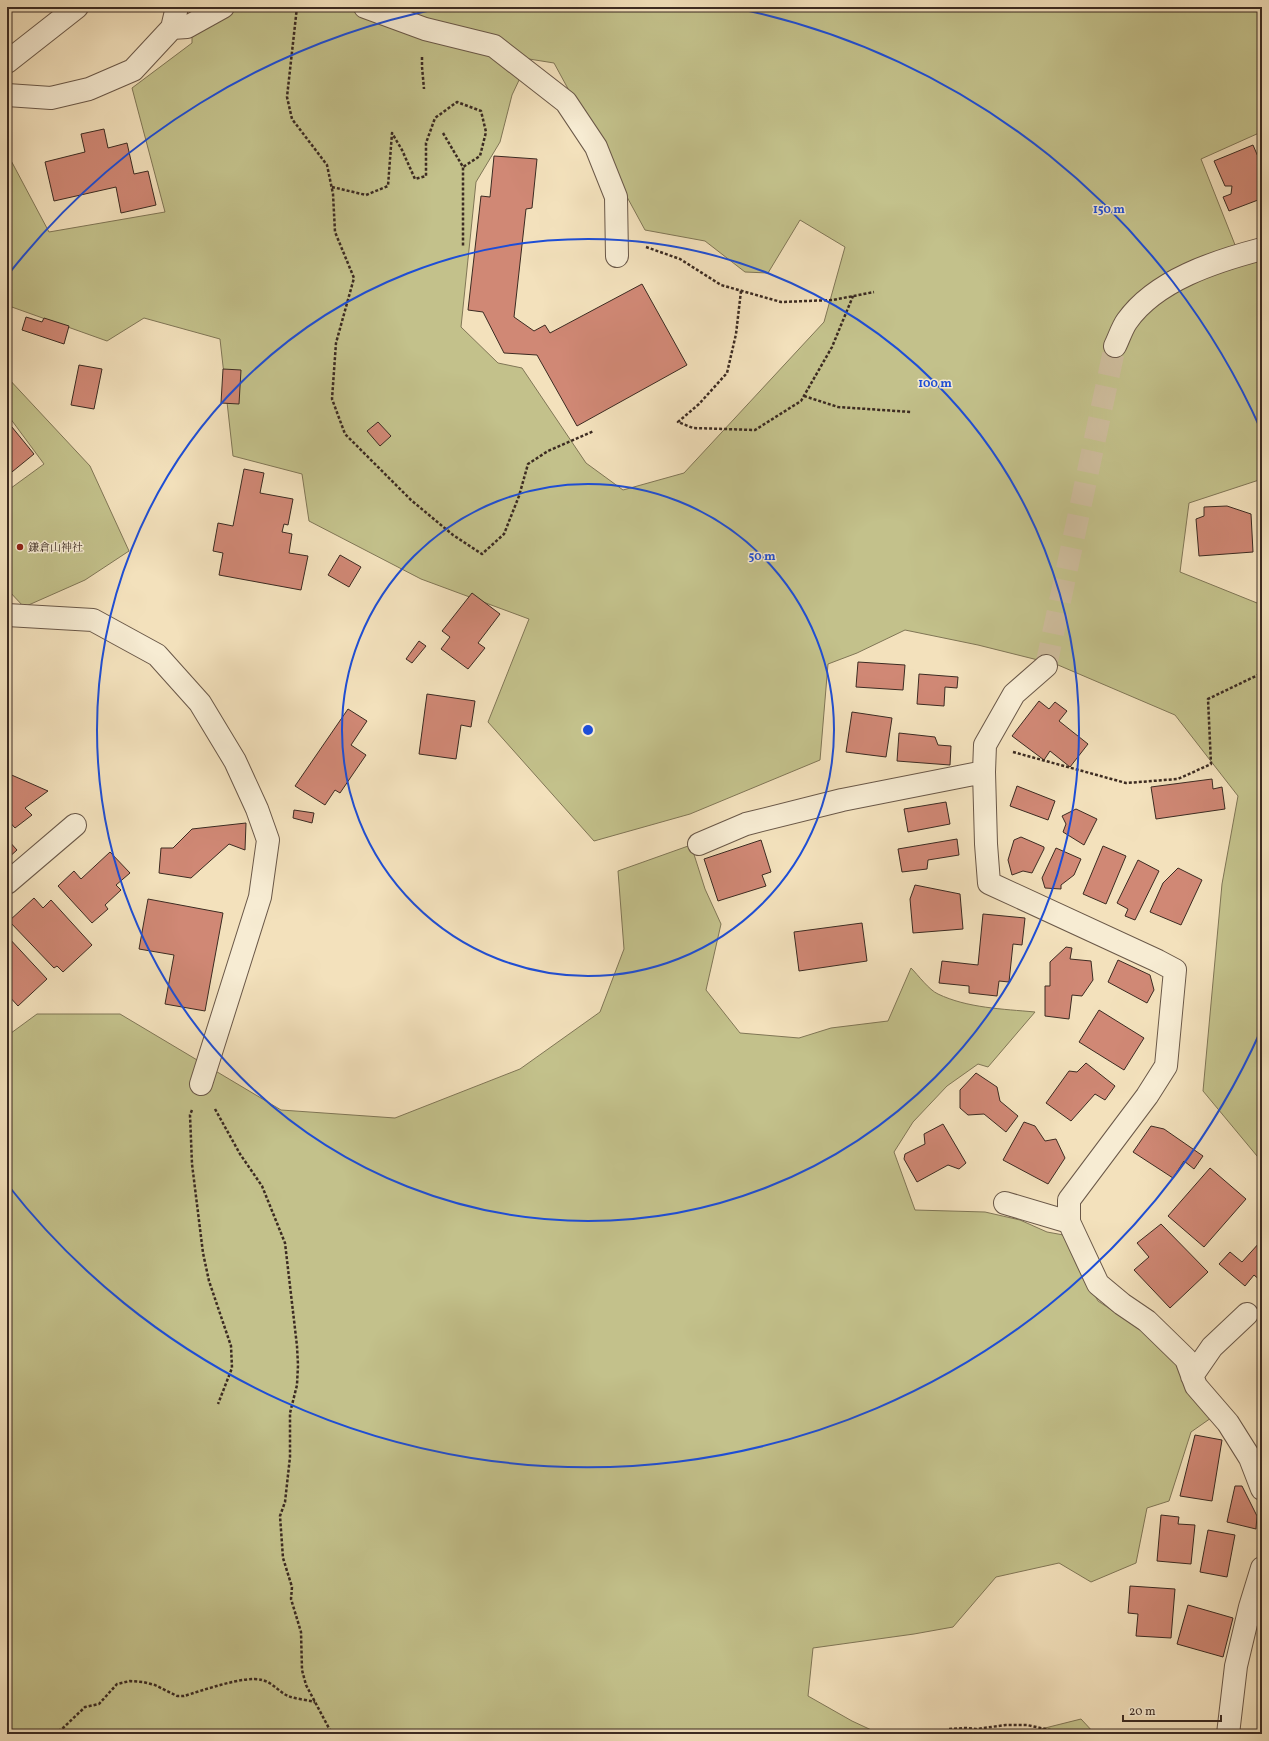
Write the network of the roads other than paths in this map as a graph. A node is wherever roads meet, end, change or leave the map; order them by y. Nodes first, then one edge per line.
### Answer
1 (77, 7) edge
2 (177, 7) edge
3 (223, 7) edge
4 (365, 7) edge
5 (172, 28) junction
6 (7, 62) edge
7 (7, 95) edge
8 (617, 246) road end
9 (1262, 248) edge
10 (1115, 346) tunnel mouth
11 (7, 615) edge
12 (1046, 666) tunnel mouth
13 (984, 772) junction
14 (75, 825) dead end
15 (699, 844) dead end
16 (7, 883) edge
17 (201, 1084) road end
18 (1005, 1203) dead end
19 (1069, 1222) junction
20 (1247, 1314) dead end
21 (1192, 1376) junction
22 (1262, 1489) edge
23 (1262, 1568) edge
24 (1228, 1734) edge

1 - 6 street
2 - 5 street
3 - 5 street
4 - 8 street
5 - 7 street
9 - 10 street
11 - 17 street
12 - 13 street
13 - 15 street
13 - 19 street
14 - 16 street
18 - 19 street
19 - 21 street
20 - 21 street
21 - 22 street
23 - 24 street

